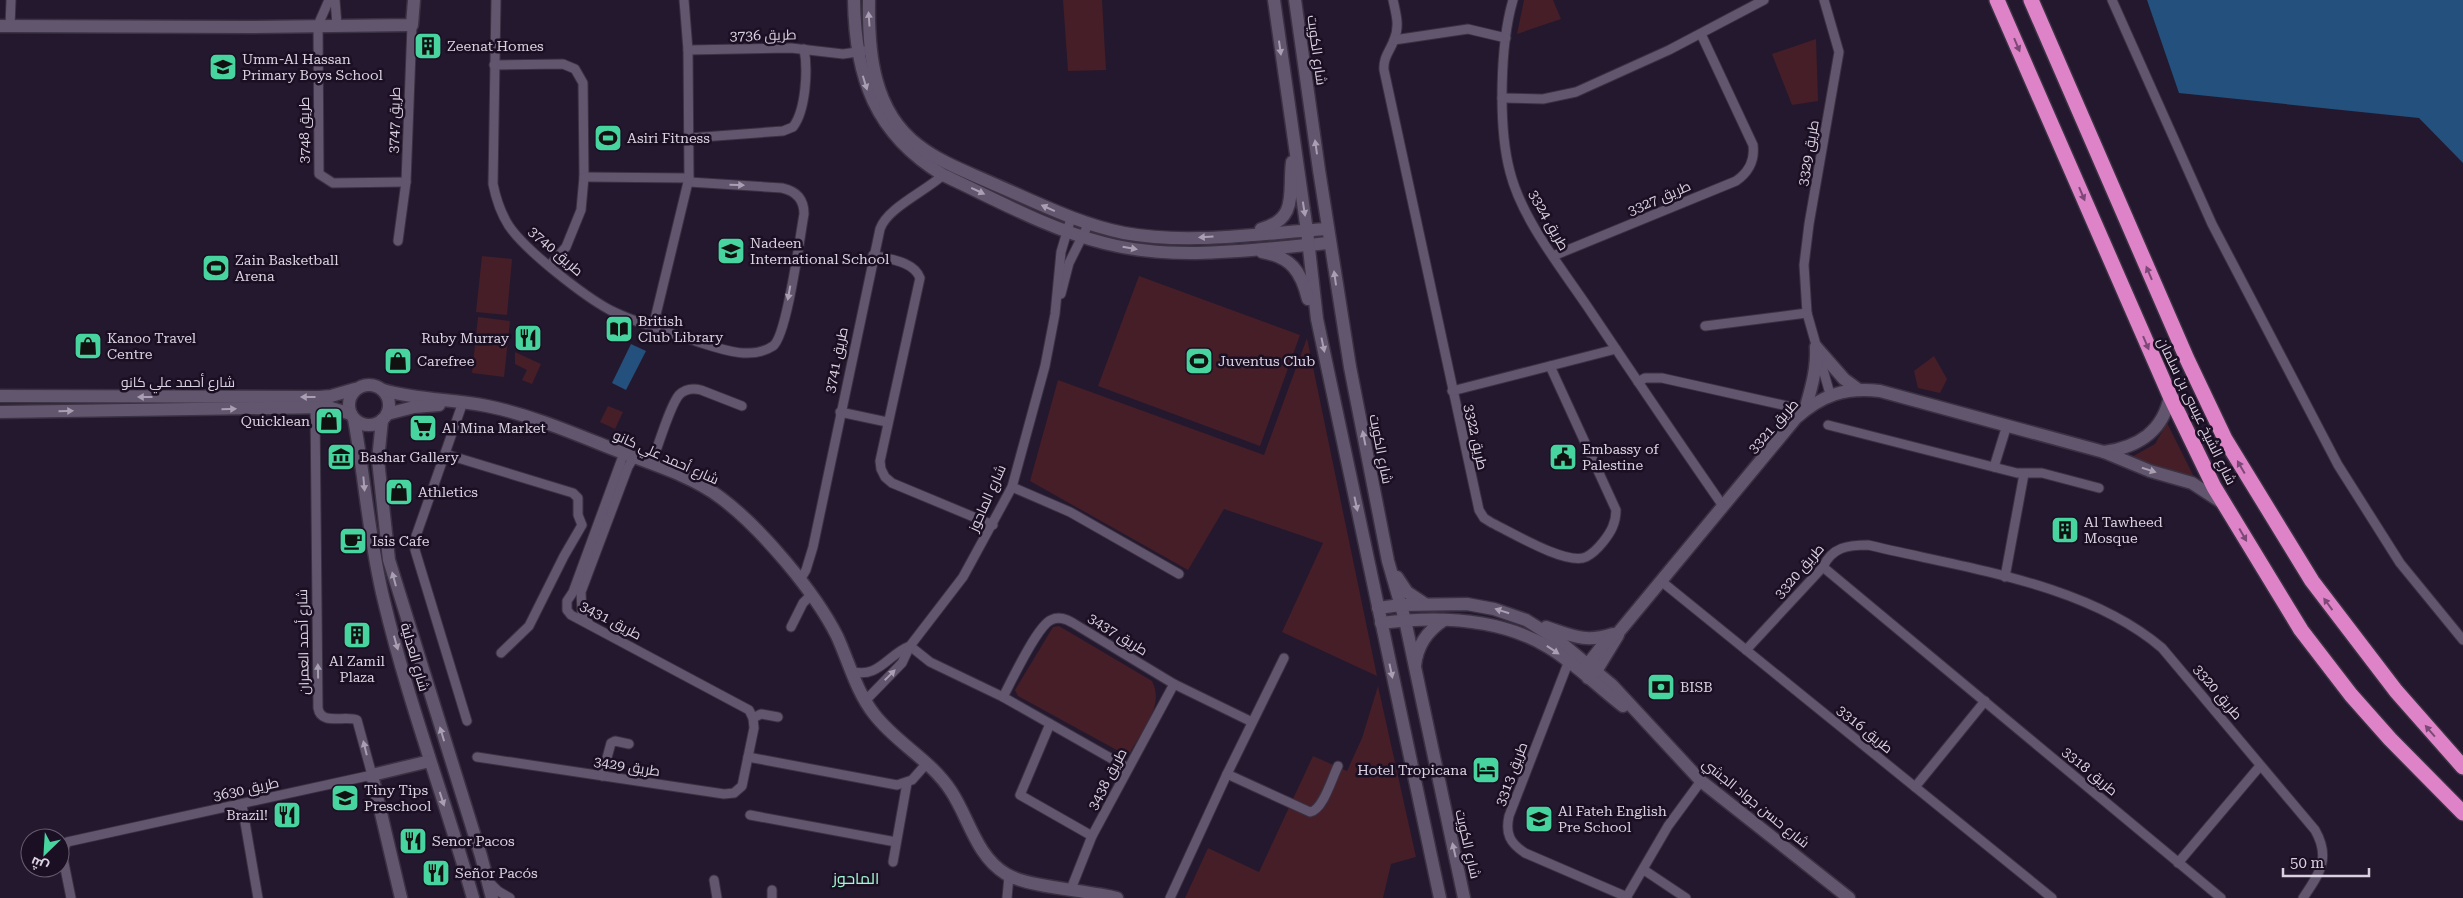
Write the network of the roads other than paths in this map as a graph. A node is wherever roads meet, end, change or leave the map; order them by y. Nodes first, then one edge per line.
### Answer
1 (10, 0) edge
2 (329, 0) edge
3 (335, 0) edge
4 (414, 0) edge
5 (496, 0) edge
6 (684, 0) edge
7 (854, 0) edge
8 (869, 0) edge
9 (1274, 0) edge
10 (1295, 0) edge
11 (1393, 0) edge
12 (1513, 0) edge
13 (1764, 0) edge
14 (1824, 0) edge
15 (1998, 0) edge
16 (2031, 0) edge
17 (2112, 0) edge
18 (318, 25) junction
19 (337, 25) junction
20 (412, 25) junction
21 (5, 26) edge
22 (1701, 34) junction
23 (1506, 38) junction
24 (1394, 40) junction
25 (804, 49) junction
26 (688, 50) junction
27 (871, 50) junction
28 (858, 53) junction
29 (494, 65) junction
30 (1502, 98) junction
31 (689, 138) junction
32 (1295, 150) junction
33 (943, 175) junction
34 (584, 177) junction
35 (689, 180) junction
36 (406, 182) junction
37 (1071, 218) junction
38 (1089, 223) junction
39 (1328, 229) junction
40 (1307, 231) junction
41 (1067, 232) junction
42 (1242, 235) junction
43 (1083, 237) junction
44 (398, 241) dead end
45 (1330, 243) junction
46 (1309, 245) junction
47 (1242, 250) junction
48 (873, 255) junction
49 (1554, 256) junction
50 (550, 265) junction
51 (1807, 313) junction
52 (1055, 314) junction
53 (1317, 319) junction
54 (1704, 326) dead end
55 (653, 327) junction
56 (1816, 348) junction
57 (1616, 349) junction
58 (1550, 366) junction
59 (1638, 382) junction
60 (355, 389) junction
61 (384, 390) junction
62 (1859, 390) junction
63 (1452, 391) junction
64 (1830, 394) junction
65 (0, 396) edge
66 (2170, 396) junction
67 (32, 397) junction
68 (461, 402) junction
69 (742, 406) dead end
70 (315, 408) junction
71 (1805, 410) junction
72 (0, 412) edge
73 (31, 412) junction
74 (840, 412) junction
75 (352, 416) junction
76 (385, 417) junction
77 (887, 422) junction
78 (1828, 425) dead end
79 (2008, 425) junction
80 (2104, 452) junction
81 (445, 454) junction
82 (629, 455) junction
83 (651, 464) junction
84 (1994, 467) junction
85 (2024, 474) junction
86 (1012, 487) junction
87 (2099, 488) dead end
88 (1723, 506) junction
89 (2231, 514) junction
90 (582, 525) junction
91 (992, 525) junction
92 (599, 531) junction
93 (1388, 561) junction
94 (1823, 567) junction
95 (1179, 574) dead end
96 (2005, 577) junction
97 (800, 580) junction
98 (1661, 581) junction
99 (580, 584) junction
100 (811, 594) junction
101 (1426, 604) junction
102 (1401, 605) junction
103 (1378, 608) junction
104 (1404, 620) junction
105 (1444, 620) junction
106 (1526, 620) junction
107 (1381, 623) junction
108 (590, 624) junction
109 (791, 627) dead end
110 (1618, 633) junction
111 (2463, 640) edge
112 (910, 646) junction
113 (1613, 646) junction
114 (1746, 650) junction
115 (501, 653) dead end
116 (1571, 657) junction
117 (1284, 658) dead end
118 (851, 671) junction
119 (1588, 672) junction
120 (1414, 674) junction
121 (1174, 684) junction
122 (1612, 685) junction
123 (1003, 697) junction
124 (865, 701) junction
125 (1985, 702) junction
126 (778, 717) dead end
127 (753, 718) junction
128 (467, 721) dead end
129 (1252, 722) junction
130 (1050, 724) junction
131 (1649, 726) junction
132 (629, 744) dead end
133 (477, 757) dead end
134 (748, 757) junction
135 (430, 761) junction
136 (927, 763) junction
137 (1338, 766) dead end
138 (2260, 766) junction
139 (2463, 766) edge
140 (1128, 768) junction
141 (1227, 774) junction
142 (372, 775) junction
143 (602, 776) junction
144 (1701, 781) junction
145 (907, 783) junction
146 (1915, 787) junction
147 (242, 805) junction
148 (2463, 813) edge
149 (750, 815) dead end
150 (1092, 836) junction
151 (896, 842) junction
152 (893, 862) dead end
153 (2178, 863) junction
154 (1644, 870) junction
155 (1009, 876) junction
156 (714, 880) dead end
157 (488, 881) junction
158 (1071, 889) junction
159 (2042, 890) junction
160 (71, 898) edge
161 (258, 898) edge
162 (401, 898) edge
163 (474, 898) edge
164 (492, 898) edge
165 (510, 898) edge
166 (717, 898) edge
167 (1007, 898) edge
168 (1117, 898) edge
169 (1170, 898) edge
170 (1440, 898) edge
171 (1464, 898) edge
172 (1627, 898) edge
173 (1686, 898) edge
174 (1849, 898) edge
175 (2035, 898) edge
176 (2052, 898) edge
177 (2222, 898) edge
178 (2304, 898) edge

1 - 21 street
2 - 18 street
3 - 19 street
4 - 20 street, طريق 3747
5 - 29 street, طريق 3740
6 - 26 street
7 - 28 street
27 -> 8 street
9 -> 32 street
39 -> 10 street, شارع الكويت
11 - 24 street, طريق 3322
12 - 23 street, طريق 3324
13 - 22 street
14 - 51 street, طريق 3329
15 -> 66 highway, شارع الشيخ عيسى بن سلمان
139 -> 16 highway, شارع الشيخ عيسى بن سلمان
17 - 111 street
18 - 19 street
18 - 21 street
18 - 36 street, طريق 3748
19 - 20 street
20 - 36 street, طريق 3747
22 - 30 street
22 - 49 street, طريق 3327
23 - 24 street
23 - 30 street, طريق 3324
24 - 63 street, طريق 3322
25 - 26 street, طريق 3736
25 - 28 street
25 - 31 street, طريق 3736
26 - 31 street
27 - 28 street
37 -> 27 street
28 -> 33 street
29 - 34 street
29 - 50 street, طريق 3740
30 - 49 street, طريق 3324
31 - 35 street
32 -> 40 street
32 - 42 street
33 -> 41 street
33 - 48 street, طريق 3741
34 - 35 street
34 - 50 street
35 - 55 street
35 -> 55 street, طريق 3740
36 - 44 street, طريق 3747
37 - 38 street
37 - 41 street, شارع الماحوز
42 -> 38 street
38 - 43 street, شارع الماحوز
39 - 40 street
39 - 45 street, شارع الكويت
40 - 42 street
40 - 46 street
41 - 43 street
41 - 52 street, شارع الماحوز
43 -> 47 street
43 - 52 street, شارع الماحوز
45 - 46 street
93 -> 45 street, شارع الكويت
46 - 47 street
46 - 53 street
47 - 53 street
48 - 74 street, طريق 3741
48 - 77 street
49 - 57 street, طريق 3324
50 - 55 street, طريق 3740
51 - 54 street
51 - 56 street, طريق 3329
52 - 86 street, شارع الماحوز
53 -> 103 street
56 - 62 street
56 - 64 street, طريق 3329
56 - 71 street
57 - 58 street
57 - 59 street, طريق 3324
58 - 63 street
58 - 63 street, طريق 3322
59 - 71 street
59 - 88 street, طريق 3324
60 - 61 street
60 -> 67 street, شارع أحمد علي كانو
60 - 75 street
61 - 68 street, شارع أحمد علي كانو
61 - 76 street
62 - 64 street, طريق 3321
62 - 79 street, طريق 3321
64 - 71 street, طريق 3321
65 - 67 street, شارع أحمد علي كانو
66 - 80 street, طريق 3321
66 - 89 highway, شارع الشيخ عيسى بن سلمان
67 - 73 street
68 - 76 street, شارع أحمد علي كانو
68 - 81 street
68 - 82 street, شارع أحمد علي كانو
69 - 83 street
73 -> 70 street, شارع أحمد علي كانو
70 - 75 street, شارع أحمد علي كانو
142 -> 70 street, شارع أحمد العمران
71 - 88 street, طريق 3321
72 - 73 street, شارع أحمد علي كانو
74 - 77 street
74 - 97 street, طريق 3741
75 - 76 street
75 -> 135 street, شارع العدلية
157 -> 76 street, شارع العدلية
77 - 91 street
78 - 84 street
79 - 80 street, طريق 3321
79 - 84 street
80 -> 89 street, طريق 3321
81 - 90 street
81 - 128 street
82 - 83 street, شارع أحمد علي كانو
82 - 92 street, طريق 3431
83 - 97 street, شارع أحمد علي كانو
84 - 85 street
85 - 87 street
85 - 96 street
86 - 91 street, شارع الماحوز
86 - 95 street
88 - 98 street, طريق 3321
89 -> 148 highway, شارع الشيخ عيسى بن سلمان
90 - 92 street
90 - 115 street
91 - 112 street, شارع الماحوز
92 - 99 street, طريق 3431
93 - 101 street
93 - 102 street, شارع الكويت
94 - 96 street, طريق 3320
94 - 114 street, طريق 3320
94 - 125 street, طريق 3318
96 - 138 street, طريق 3320
97 - 100 street, شارع أحمد علي كانو
98 - 110 street, طريق 3321
98 - 114 street, طريق 3316
99 - 108 street
99 - 108 street, طريق 3431
100 - 109 street
100 - 118 street, شارع أحمد علي كانو
101 - 102 street, شارع حسن جواد الجشي
106 -> 101 street, شارع حسن جواد الجشي
102 - 103 street, شارع حسن جواد الجشي
102 - 104 street, شارع الكويت
103 - 107 street
104 - 105 street, شارع حسن جواد الجشي
104 - 107 street, شارع حسن جواد الجشي
104 - 120 street, شارع الكويت
105 -> 116 street, شارع حسن جواد الجشي
105 - 120 street
106 - 110 street
106 - 116 street, شارع حسن جواد الجشي
107 -> 170 street
108 - 127 street, طريق 3431
110 - 113 street
110 - 119 street, طريق 3321
112 - 118 street, شارع الماحوز
112 - 123 street
124 -> 112 street, شارع الماحوز
113 - 119 street
113 - 122 street
114 - 146 street, طريق 3316
116 - 119 street, شارع حسن جواد الجشي
116 - 172 street, طريق 3313
117 - 129 street
118 - 124 street, شارع أحمد علي كانو
119 - 122 street, شارع حسن جواد الجشي
119 - 131 street, شارع حسن جواد الجشي
171 -> 120 street, شارع الكويت
121 - 123 street, طريق 3437
121 - 129 street, طريق 3437
121 - 140 street, طريق 3438
122 - 131 street, شارع حسن جواد الجشي
123 - 130 street
124 - 136 street
125 - 146 street
125 - 153 street, طريق 3318
126 - 127 street
127 - 134 street
129 - 141 street
130 - 140 street
130 - 150 street
131 - 144 street, شارع حسن جواد الجشي
132 - 143 street
133 - 143 street, طريق 3429
134 - 143 street, طريق 3429
134 - 145 street
135 - 142 street, طريق 3630
135 -> 163 street, شارع العدلية
136 - 145 street
136 - 155 street
137 - 141 street
138 - 153 street
138 - 178 street, طريق 3320
140 - 150 street, طريق 3438
141 - 169 street
142 - 147 street, طريق 3630
142 - 162 street, شارع أحمد العمران
144 - 154 street
144 - 174 street, شارع حسن جواد الجشي
145 - 151 street
146 - 159 street, طريق 3316
147 - 160 street, طريق 3630
147 - 161 street
149 - 151 street
150 - 158 street, طريق 3438
151 - 152 street
153 - 177 street, طريق 3318
154 - 172 street
154 - 173 street
155 - 158 street
155 - 167 street
156 - 166 street
157 - 164 street, شارع العدلية
157 - 165 street
158 - 168 street
159 - 175 street
159 - 176 street, طريق 3316

